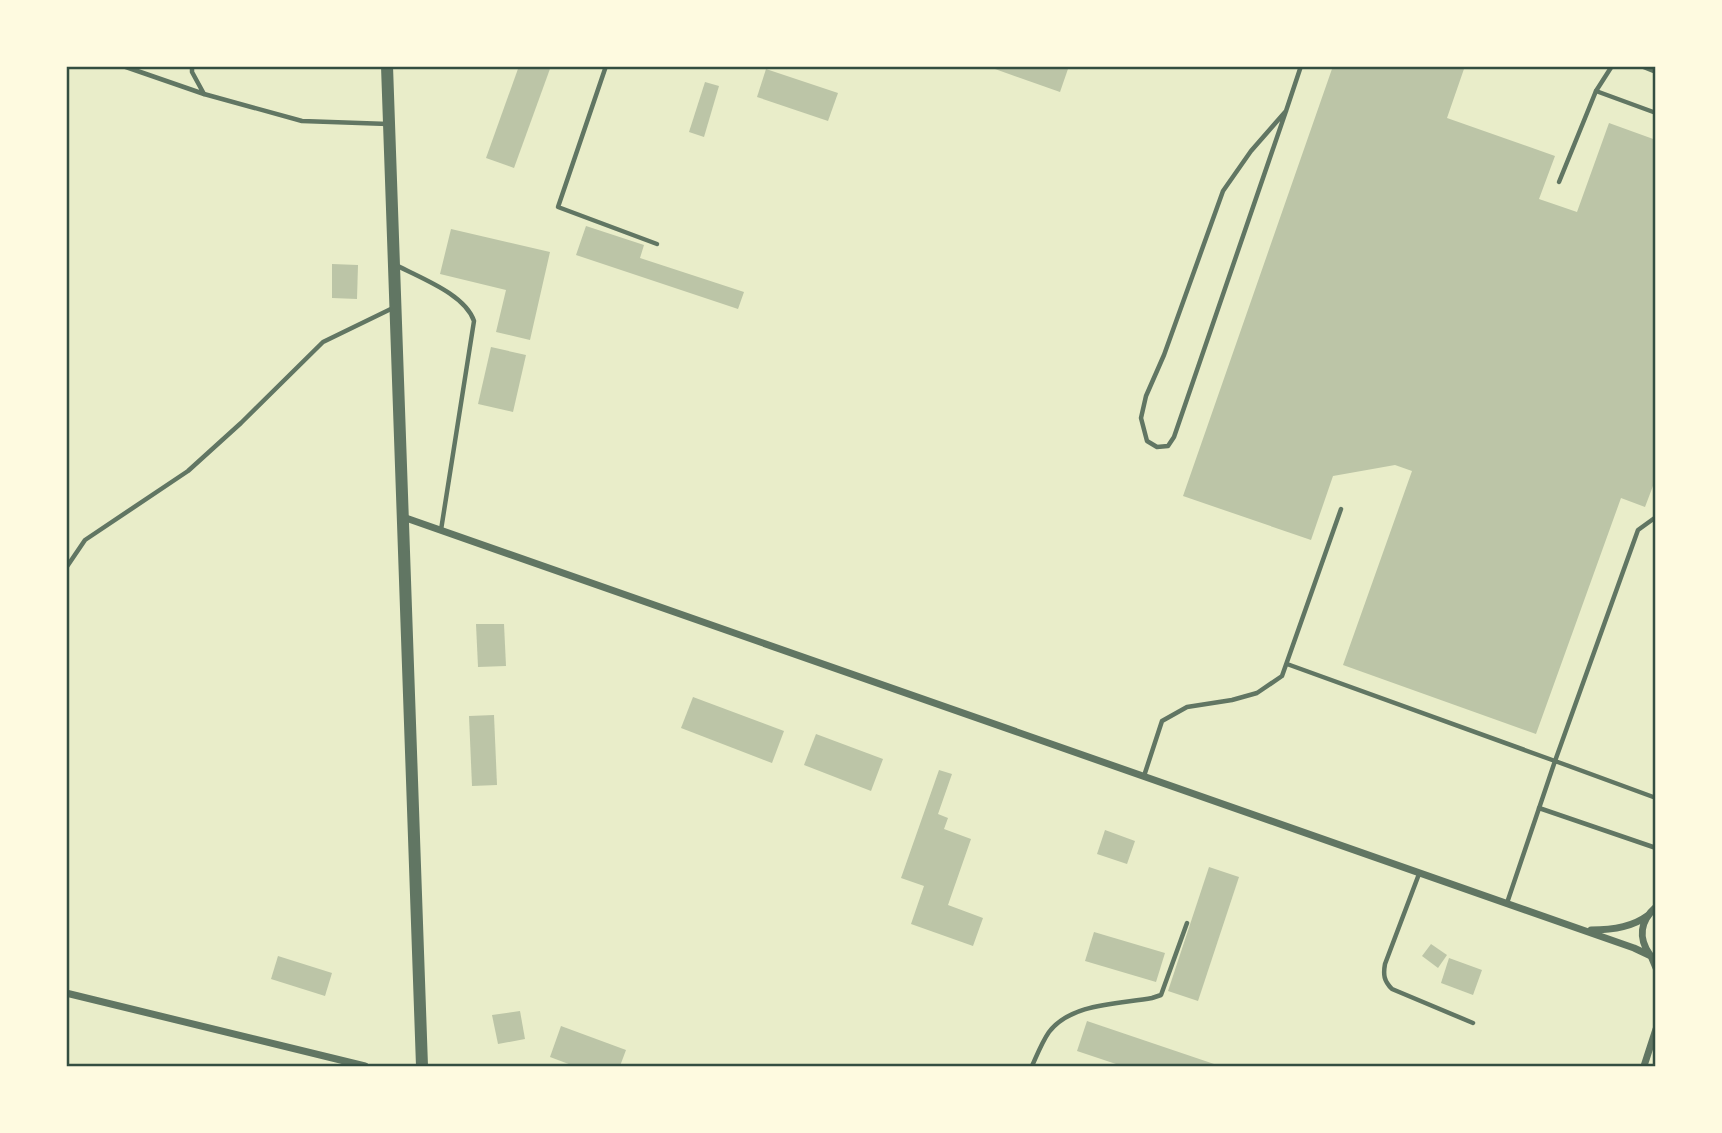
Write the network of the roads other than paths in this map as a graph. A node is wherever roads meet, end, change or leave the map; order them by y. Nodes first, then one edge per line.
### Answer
1 (122, 66) edge
2 (192, 66) edge
3 (387, 66) edge
4 (606, 66) edge
5 (1301, 66) edge
6 (1612, 66) edge
7 (1641, 66) edge
8 (1656, 72) edge
9 (1596, 91) junction
10 (204, 94) junction
11 (1286, 111) junction
12 (1656, 113) edge
13 (389, 125) junction
14 (1559, 181) dead end
15 (657, 244) dead end
16 (394, 264) junction
17 (396, 306) junction
18 (1341, 509) dead end
19 (403, 517) junction
20 (1656, 517) edge
21 (441, 530) junction
22 (66, 568) edge
23 (1287, 664) junction
24 (1555, 761) junction
25 (1143, 777) junction
26 (1656, 798) edge
27 (1539, 808) junction
28 (1656, 849) edge
29 (1419, 874) junction
30 (1507, 903) junction
31 (1656, 907) edge
32 (1647, 916) junction
33 (1187, 923) dead end
34 (1583, 930) junction
35 (1653, 958) edge
36 (1656, 968) edge
37 (66, 993) edge
38 (1473, 1023) dead end
39 (1656, 1029) edge
40 (365, 1066) edge
41 (422, 1066) edge
42 (1032, 1066) edge
43 (1644, 1066) edge

1 - 10 lane
2 - 10 lane
3 - 13 street
4 - 15 lane
5 - 11 lane
6 - 9 lane
7 - 8 lane
9 - 12 lane
9 - 14 lane
10 - 13 lane
11 - 11 lane
13 - 16 street
16 - 17 street
16 - 21 lane
17 - 19 street
17 - 22 lane
18 - 23 lane
19 - 21 street
19 - 41 street
20 - 24 lane
21 - 25 street
23 - 24 lane
23 - 25 lane
24 - 26 lane
24 - 27 lane
25 - 29 street
27 - 28 lane
27 - 30 lane
29 - 30 street
29 - 38 lane
30 - 34 street
31 - 32 street
32 - 34 street
32 - 35 street
33 - 42 lane
34 - 35 street
35 - 36 street
37 - 40 street
39 - 43 street

